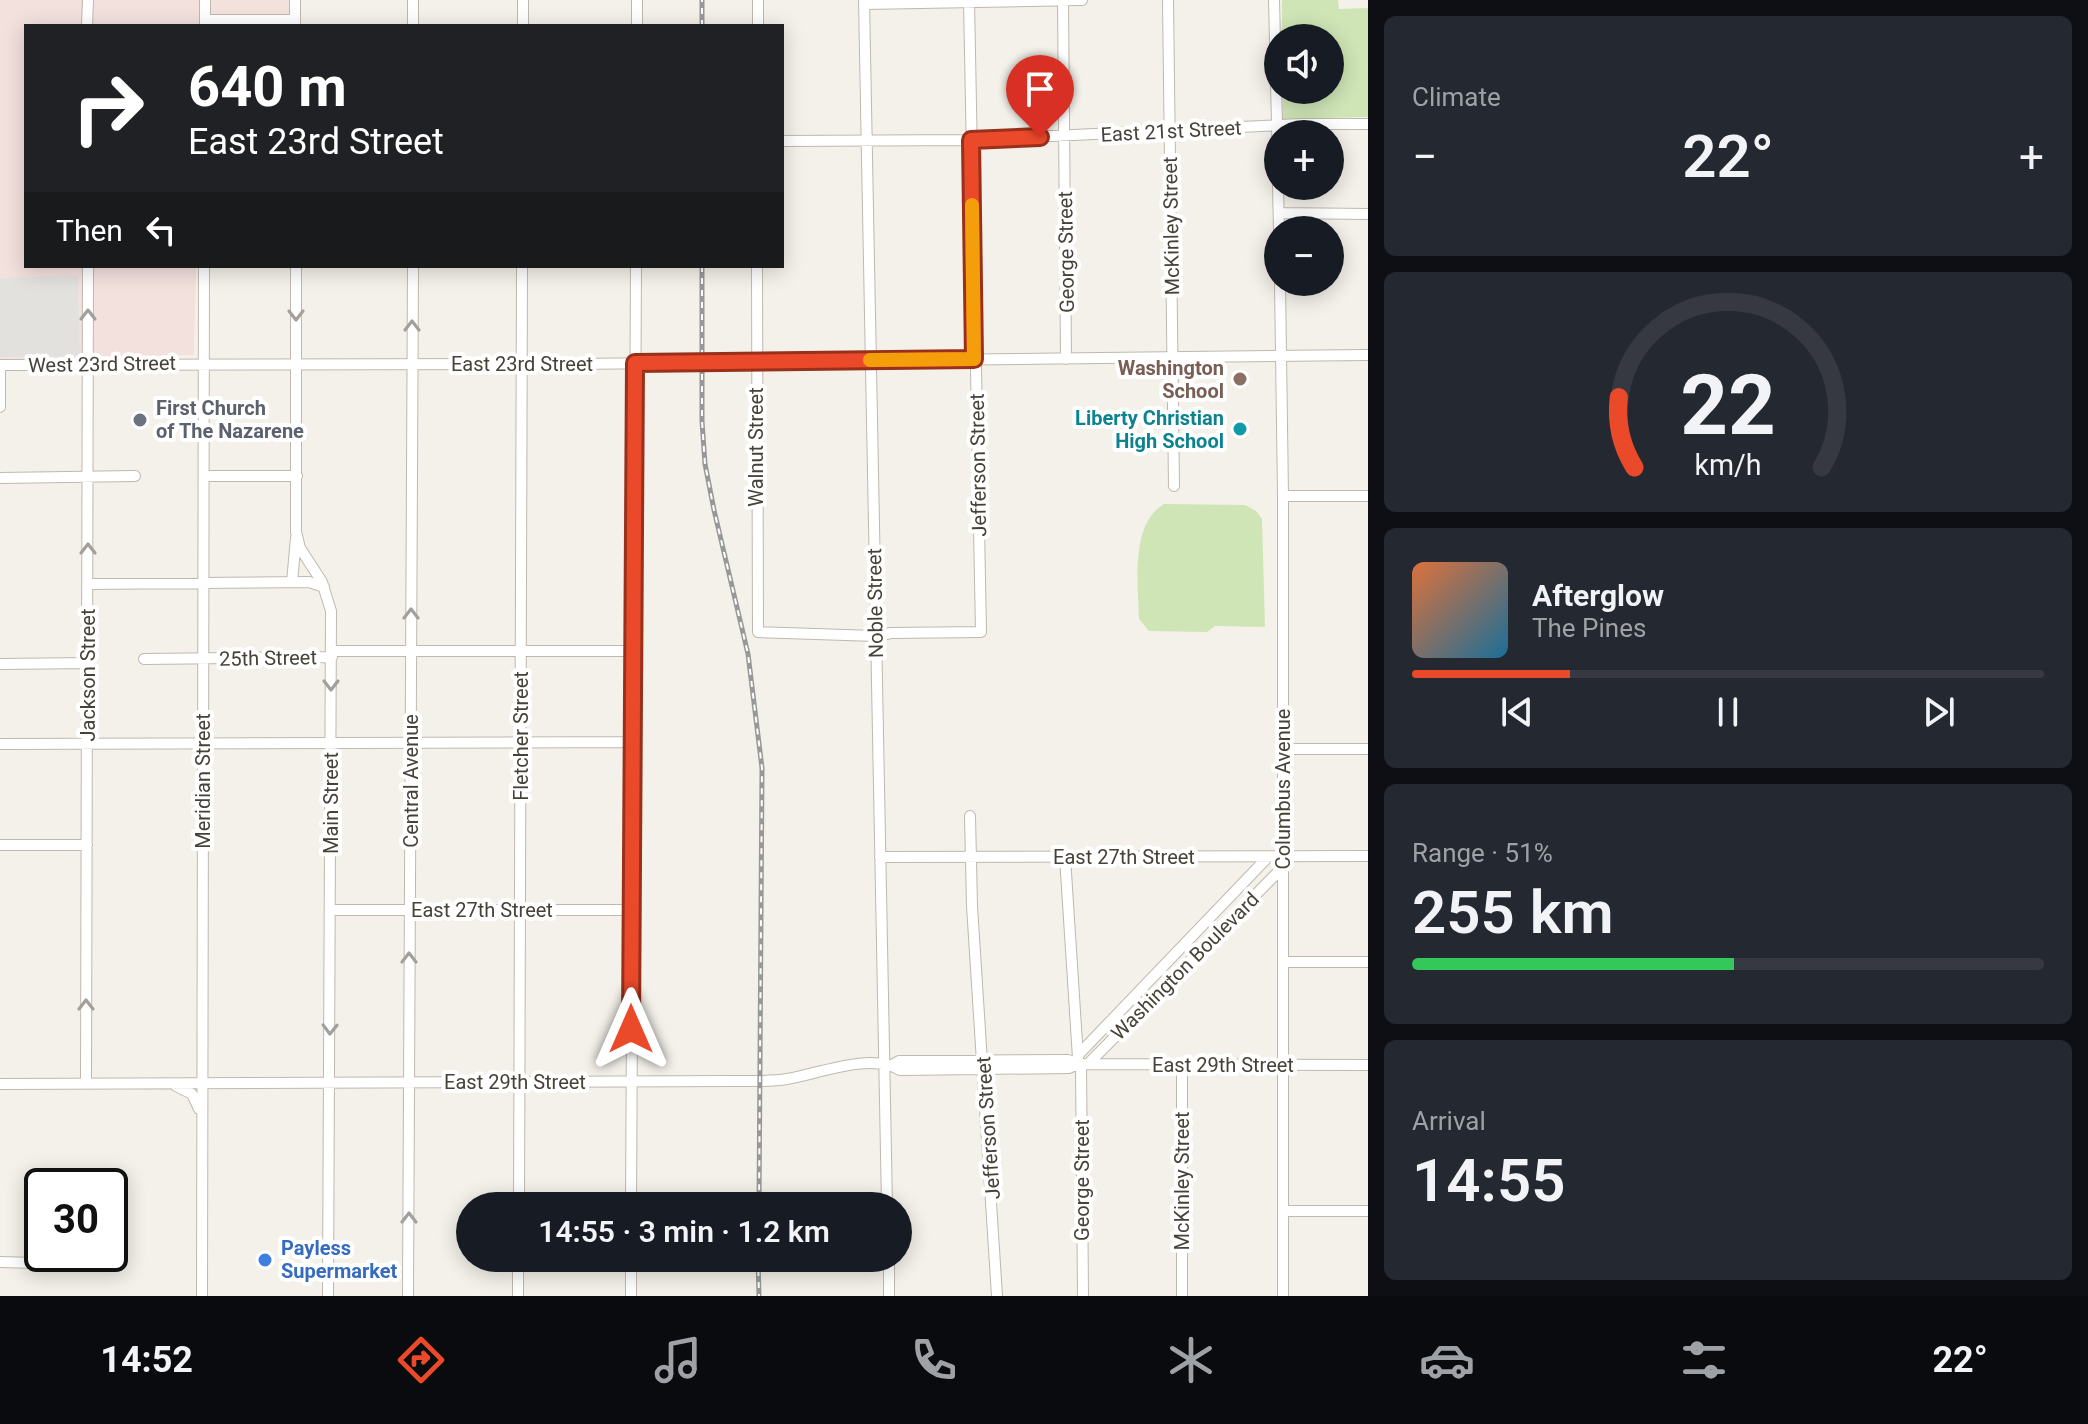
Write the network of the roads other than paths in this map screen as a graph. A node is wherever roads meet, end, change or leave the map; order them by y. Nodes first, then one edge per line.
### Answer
1 (88, 0) edge
2 (205, 0) edge
3 (295, 0) edge
4 (413, 0) edge
5 (523, 0) edge
6 (637, 0) edge
7 (758, 0) edge
8 (1063, 0) edge
9 (1082, 0) edge
10 (1168, 0) edge
11 (1274, 0) edge
12 (969, 1) edge
13 (864, 2) edge
14 (205, 23) edge
15 (295, 23) edge
16 (87, 24) edge
17 (413, 24) edge
18 (523, 24) edge
19 (637, 24) edge
20 (758, 24) edge
21 (1277, 120) edge
22 (1368, 124) edge
23 (1344, 125) edge
24 (1264, 127) edge
25 (1170, 132) junction
26 (1064, 136) junction
27 (971, 140) junction
28 (784, 141) edge
29 (867, 141) junction
30 (1279, 200) edge
31 (1279, 213) joint
32 (1368, 214) edge
33 (88, 268) edge
34 (204, 268) edge
35 (296, 268) edge
36 (413, 268) edge
37 (522, 268) edge
38 (636, 268) edge
39 (757, 268) edge
40 (1280, 296) edge
41 (1281, 355) junction
42 (1368, 355) edge
43 (1173, 356) junction
44 (974, 359) junction
45 (1066, 359) junction
46 (871, 360) junction
47 (756, 361) junction
48 (296, 363) junction
49 (635, 363) junction
50 (204, 364) junction
51 (412, 364) junction
52 (522, 364) junction
53 (0, 365) edge
54 (89, 365) junction
55 (0, 407) edge
56 (135, 476) dead end
57 (204, 476) junction
58 (297, 476) junction
59 (88, 477) junction
60 (0, 478) edge
61 (1174, 486) dead end
62 (1283, 496) junction
63 (1368, 496) edge
64 (296, 532) junction
65 (292, 582) junction
66 (204, 583) junction
67 (88, 584) junction
68 (324, 587) junction
69 (876, 636) junction
70 (411, 651) junction
71 (633, 651) junction
72 (521, 653) junction
73 (332, 654) junction
74 (144, 659) dead end
75 (204, 659) junction
76 (89, 663) junction
77 (0, 664) edge
78 (410, 742) junction
79 (520, 742) junction
80 (634, 742) junction
81 (88, 743) junction
82 (203, 743) junction
83 (331, 743) junction
84 (0, 744) edge
85 (1283, 749) junction
86 (1368, 749) edge
87 (970, 816) dead end
88 (0, 845) edge
89 (87, 845) junction
90 (1368, 856) edge
91 (880, 857) junction
92 (970, 857) junction
93 (1065, 857) junction
94 (1268, 857) junction
95 (1283, 862) junction
96 (331, 910) junction
97 (410, 910) junction
98 (520, 910) junction
99 (633, 910) junction
100 (1283, 962) junction
101 (1368, 962) edge
102 (1081, 1062) junction
103 (888, 1065) junction
104 (983, 1065) junction
105 (1283, 1065) junction
106 (1368, 1065) edge
107 (1182, 1066) junction
108 (328, 1082) junction
109 (410, 1082) junction
110 (518, 1082) junction
111 (631, 1082) junction
112 (86, 1083) junction
113 (154, 1083) junction
114 (201, 1083) junction
115 (0, 1084) edge
116 (201, 1120) junction
117 (519, 1192) edge
118 (631, 1192) edge
119 (887, 1192) edge
120 (1283, 1211) junction
121 (1368, 1211) edge
122 (0, 1262) edge
123 (24, 1263) edge
124 (518, 1272) edge
125 (631, 1272) edge
126 (889, 1272) edge
127 (202, 1296) edge
128 (328, 1296) edge
129 (408, 1296) edge
130 (518, 1296) edge
131 (631, 1296) edge
132 (889, 1296) edge
133 (997, 1296) edge
134 (1083, 1296) edge
135 (1182, 1296) edge
136 (1283, 1296) edge

1 - 16 street
2 - 14 street
3 - 15 street
4 - 17 street
5 - 18 street
6 - 19 street
7 - 20 street
8 - 9 street
8 - 12 street
8 - 26 street, George Street
10 - 25 street, McKinley Street
11 - 21 street
12 - 13 street
12 - 27 street, Jefferson Street
13 - 29 street, Noble Street
14 - 15 street
22 - 23 street, East 21st Street
24 - 25 street, East 21st Street
25 - 26 street, East 21st Street
25 - 43 street, McKinley Street
26 - 27 street, East 21st Street
26 - 45 street, George Street
27 - 29 street, East 21st Street
27 - 44 street, Jefferson Street
28 - 29 street, East 21st Street
29 - 46 street, Noble Street
30 - 31 street
31 - 32 street
54 -> 33 street, Jackson Street
34 - 50 street, Meridian Street
35 -> 48 street, Main Street
51 -> 36 street, Central Avenue
37 - 52 street, Fletcher Street
38 - 49 street
39 - 47 street, Walnut Street
40 - 41 street, Columbus Avenue
41 - 42 street, East 23rd Street
41 - 43 street, East 23rd Street
41 - 62 street, Columbus Avenue
43 - 45 street, East 23rd Street
43 - 61 street, McKinley Street
44 - 45 street, East 23rd Street
44 - 46 street, East 23rd Street
44 - 69 street, Jefferson Street
46 - 47 street, East 23rd Street
46 - 69 street, Noble Street
47 - 49 street, East 23rd Street
47 - 69 street, Walnut Street
48 - 50 street, East 23rd Street
48 - 51 street, East 23rd Street
48 - 58 street, Main Street
49 - 52 street, East 23rd Street
49 - 71 street
50 - 54 street, West 23rd Street
50 - 57 street, Meridian Street
51 - 52 street, East 23rd Street
70 -> 51 street, Central Avenue
52 - 72 street, Fletcher Street
53 - 54 street, West 23rd Street
53 - 55 street
54 - 59 street, Jackson Street
56 - 59 street
57 - 58 street
57 - 66 street, Meridian Street
58 - 64 street, Main Street
59 - 60 street
67 -> 59 street, Jackson Street
62 - 63 street
62 - 85 street, Columbus Avenue
64 - 65 street, Main Street
64 - 68 street, Main Street
65 - 66 street
65 - 68 street
66 - 67 street
66 - 75 street, Meridian Street
67 - 76 street, Jackson Street
68 - 73 street, Main Street
69 - 91 street, Noble Street
70 - 72 street, 25th Street
70 - 73 street, 25th Street
70 - 78 street, Central Avenue
71 - 72 street, 25th Street
71 - 80 street
72 - 79 street, Fletcher Street
73 - 75 street, 25th Street
73 -> 83 street, Main Street
74 - 75 street, 25th Street
75 - 82 street, Meridian Street
76 - 77 street
76 - 81 street, Jackson Street
78 - 79 street
78 - 83 street
78 - 97 street, Central Avenue
79 - 80 street
79 - 98 street, Fletcher Street
80 - 99 street
81 - 82 street
81 - 84 street
81 - 89 street, Jackson Street
82 - 83 street
82 - 114 street, Meridian Street
83 - 96 street, Main Street
85 - 86 street
85 - 95 street, Columbus Avenue
87 - 92 street, Jefferson Street
88 - 89 street
112 -> 89 street, Jackson Street
90 - 95 street, East 27th Street
91 - 92 street, East 27th Street
91 - 103 street, Noble Street
92 - 93 street, East 27th Street
92 - 104 street, Jefferson Street
93 - 94 street, East 27th Street
93 - 102 street, George Street
94 - 95 street, East 27th Street
94 - 102 street, Washington Boulevard
95 - 100 street, Columbus Avenue
95 - 102 street, Washington Boulevard
96 - 97 street, East 27th Street
96 -> 108 street, Main Street
97 - 98 street, East 27th Street
109 -> 97 street, Central Avenue
98 - 99 street, East 27th Street
98 - 110 street, Fletcher Street
99 - 111 street
100 - 101 street
100 - 105 street, Columbus Avenue
102 - 104 street, East 29th Street
102 - 107 street, East 29th Street
102 - 134 street, George Street
103 - 104 street, East 29th Street
103 - 111 street, East 29th Street
103 - 119 street, Noble Street
104 - 133 street, Jefferson Street
105 - 106 street, East 29th Street
105 - 107 street, East 29th Street
105 - 120 street, Columbus Avenue
107 - 135 street, McKinley Street
108 - 109 street, East 29th Street
108 - 114 street, East 29th Street
108 - 128 street, Main Street
109 - 110 street, East 29th Street
129 -> 109 street, Central Avenue
110 - 111 street, East 29th Street
110 - 117 street, Fletcher Street
111 - 118 street
112 - 113 street, East 29th Street
112 - 115 street, East 29th Street
113 - 114 street, East 29th Street
113 - 116 street
114 - 116 street, Meridian Street
116 - 127 street, Meridian Street
120 - 121 street
120 - 136 street, Columbus Avenue
122 - 123 street
124 - 130 street
125 - 131 street
126 - 132 street

